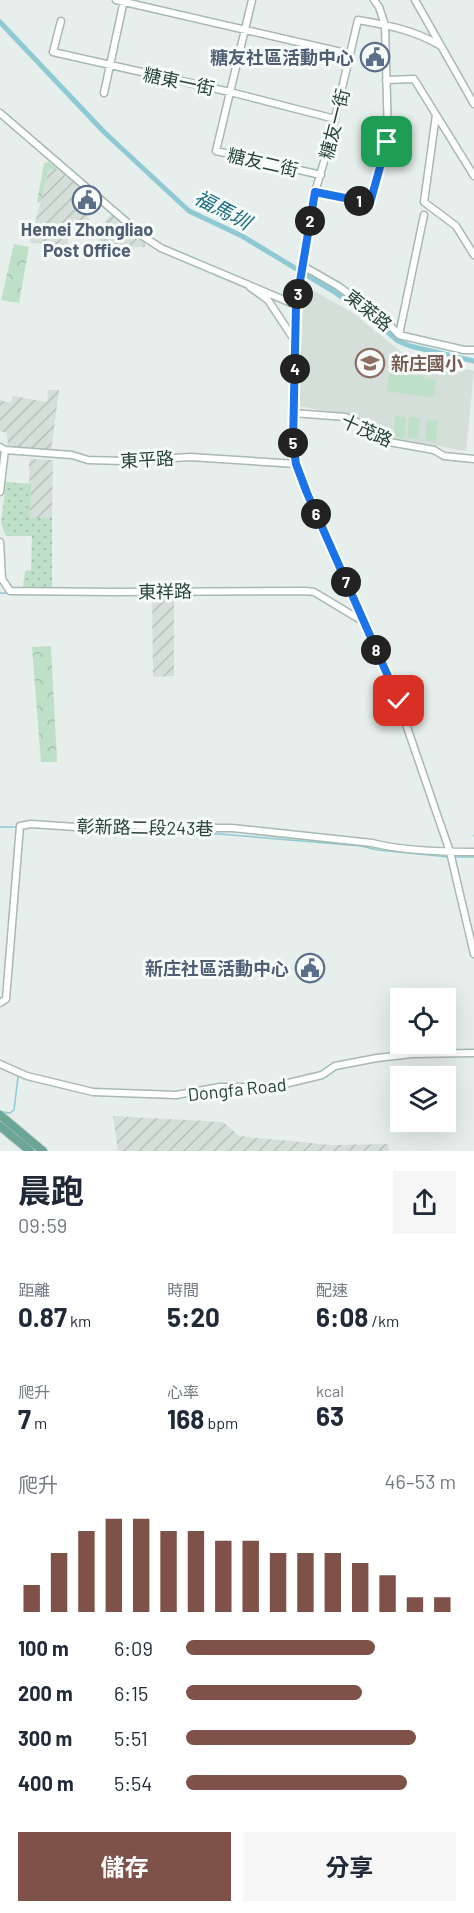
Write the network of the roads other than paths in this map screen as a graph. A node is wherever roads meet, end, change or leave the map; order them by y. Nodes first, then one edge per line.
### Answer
1 (116, 0) edge
2 (252, 0) edge
3 (374, 0) edge
4 (415, 0) edge
5 (124, 1) edge
6 (60, 21) dead end
7 (385, 25) junction
8 (245, 30) junction
9 (439, 45) junction
10 (350, 54) junction
11 (111, 66) junction
12 (386, 80) junction
13 (230, 92) junction
14 (104, 93) dead end
15 (472, 94) edge
16 (474, 104) edge
17 (0, 113) edge
18 (436, 115) junction
19 (335, 119) junction
20 (321, 175) junction
21 (474, 176) edge
22 (315, 192) junction
23 (424, 215) dead end
24 (474, 255) edge
25 (302, 268) junction
26 (250, 287) junction
27 (296, 305) junction
28 (399, 335) junction
29 (295, 341) junction
30 (474, 350) edge
31 (293, 413) junction
32 (2, 449) edge
33 (474, 459) edge
34 (296, 464) junction
35 (0, 492) edge
36 (0, 542) edge
37 (364, 622) junction
38 (474, 852) edge
39 (450, 855) junction
40 (474, 954) edge
41 (0, 1003) edge
42 (474, 1053) edge
43 (0, 1064) edge
44 (0, 1115) edge
45 (0, 1126) edge
46 (30, 1151) edge
47 (43, 1151) edge

1 - 5 street
2 - 8 street, 糖友二街
3 - 7 street
4 - 9 street
5 - 8 street
5 - 11 street
6 - 11 street, 糖東一街
7 - 9 street
7 - 10 street, 糖友一街
7 - 12 street
8 - 10 street
8 - 13 street, 糖友二街
9 - 15 street
10 - 19 street, 糖友一街
11 - 13 street, 糖東一街
11 - 14 street
12 - 18 street
12 - 22 street
13 - 19 street, 糖東一街
13 - 20 street, 糖友二街
15 - 16 street
17 - 26 street
18 - 21 street
18 - 24 street
19 - 20 street, 糖友一街
20 - 22 street, 糖友一街
22 - 25 street, 糖友一街
23 - 28 street
25 - 27 street, 糖友一街
25 - 28 street, 東萊路
26 - 27 street
26 - 29 street
27 - 29 street, 糖友一街
28 - 30 street, 東萊路
29 - 31 street, 糖友一街
31 - 33 street, 十茂路
31 - 34 street, 糖友一街
32 - 34 street, 東平路
32 - 35 street
34 - 37 street, 糖友一街
36 - 37 street, 東祥路
37 - 39 street, 糖友一街
38 - 39 street, 彰新路二段243巷
39 - 40 street, 糖友一街
39 - 41 street, 彰新路二段243巷
42 - 43 street, Dongfa Road
44 - 47 main road
45 - 46 main road

